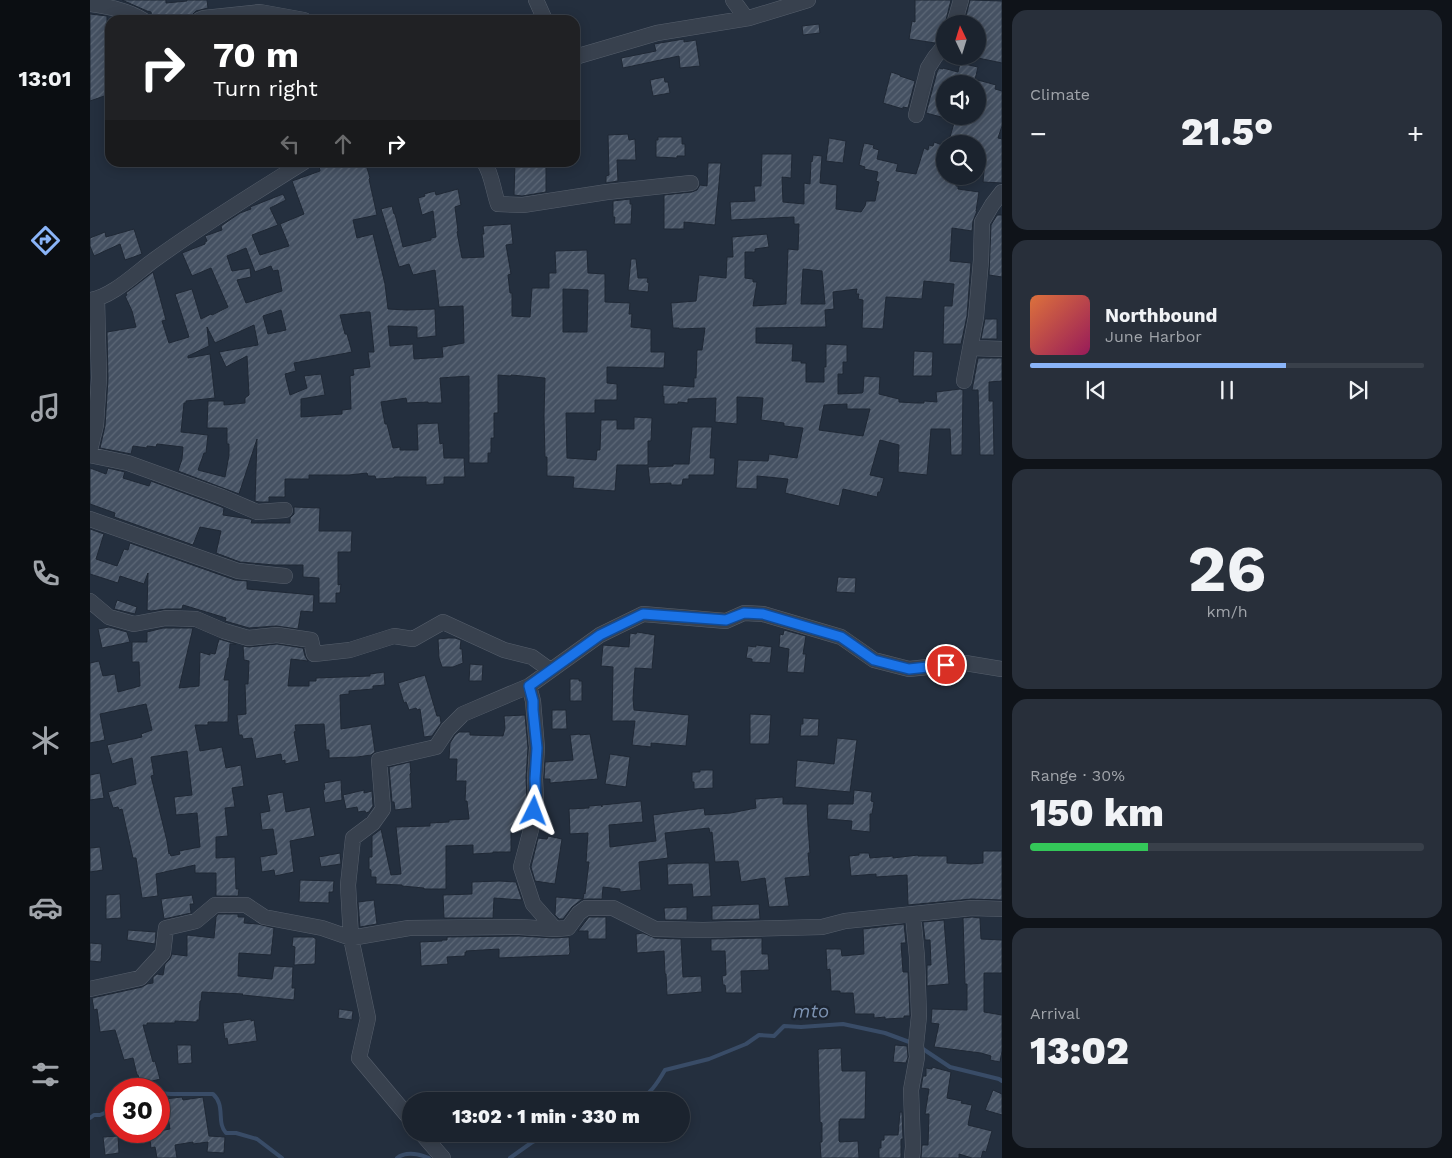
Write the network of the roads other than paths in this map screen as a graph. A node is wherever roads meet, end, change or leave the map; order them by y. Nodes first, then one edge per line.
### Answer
1 (536, 0) edge
2 (733, 0) edge
3 (808, 0) edge
4 (961, 0) edge
5 (90, 4) edge
6 (260, 6) edge
7 (135, 15) edge
8 (218, 15) edge
9 (288, 15) edge
10 (543, 15) edge
11 (957, 15) edge
12 (746, 18) junction
13 (580, 56) edge
14 (936, 56) edge
15 (916, 115) dead end
16 (296, 167) edge
17 (487, 167) edge
18 (691, 183) dead end
19 (1002, 192) edge
20 (94, 300) edge
21 (971, 348) junction
22 (1002, 349) edge
23 (964, 381) dead end
24 (90, 450) edge
25 (90, 455) edge
26 (285, 510) dead end
27 (90, 519) edge
28 (285, 576) dead end
29 (90, 600) edge
30 (1002, 669) edge
31 (550, 670) junction
32 (529, 686) junction
33 (1002, 909) edge
34 (913, 915) junction
35 (555, 929) junction
36 (351, 938) junction
37 (90, 989) edge
38 (402, 1109) edge
39 (429, 1142) edge
40 (442, 1158) edge
41 (912, 1158) edge

1 - 10 street
2 - 12 street
3 - 12 street
4 - 11 street
5 - 7 street
6 - 8 street
6 - 9 street
12 - 13 street
14 - 15 street
16 - 20 street
17 - 18 street
19 - 21 street
20 - 24 street
21 - 22 street
21 - 23 street
25 - 26 street
27 - 28 street
29 - 31 street
30 - 31 street
31 - 32 street
32 - 35 street
32 - 36 street
33 - 34 street
34 - 35 street
34 - 41 street
35 - 36 street
36 - 37 street
36 - 38 street
39 - 40 street

